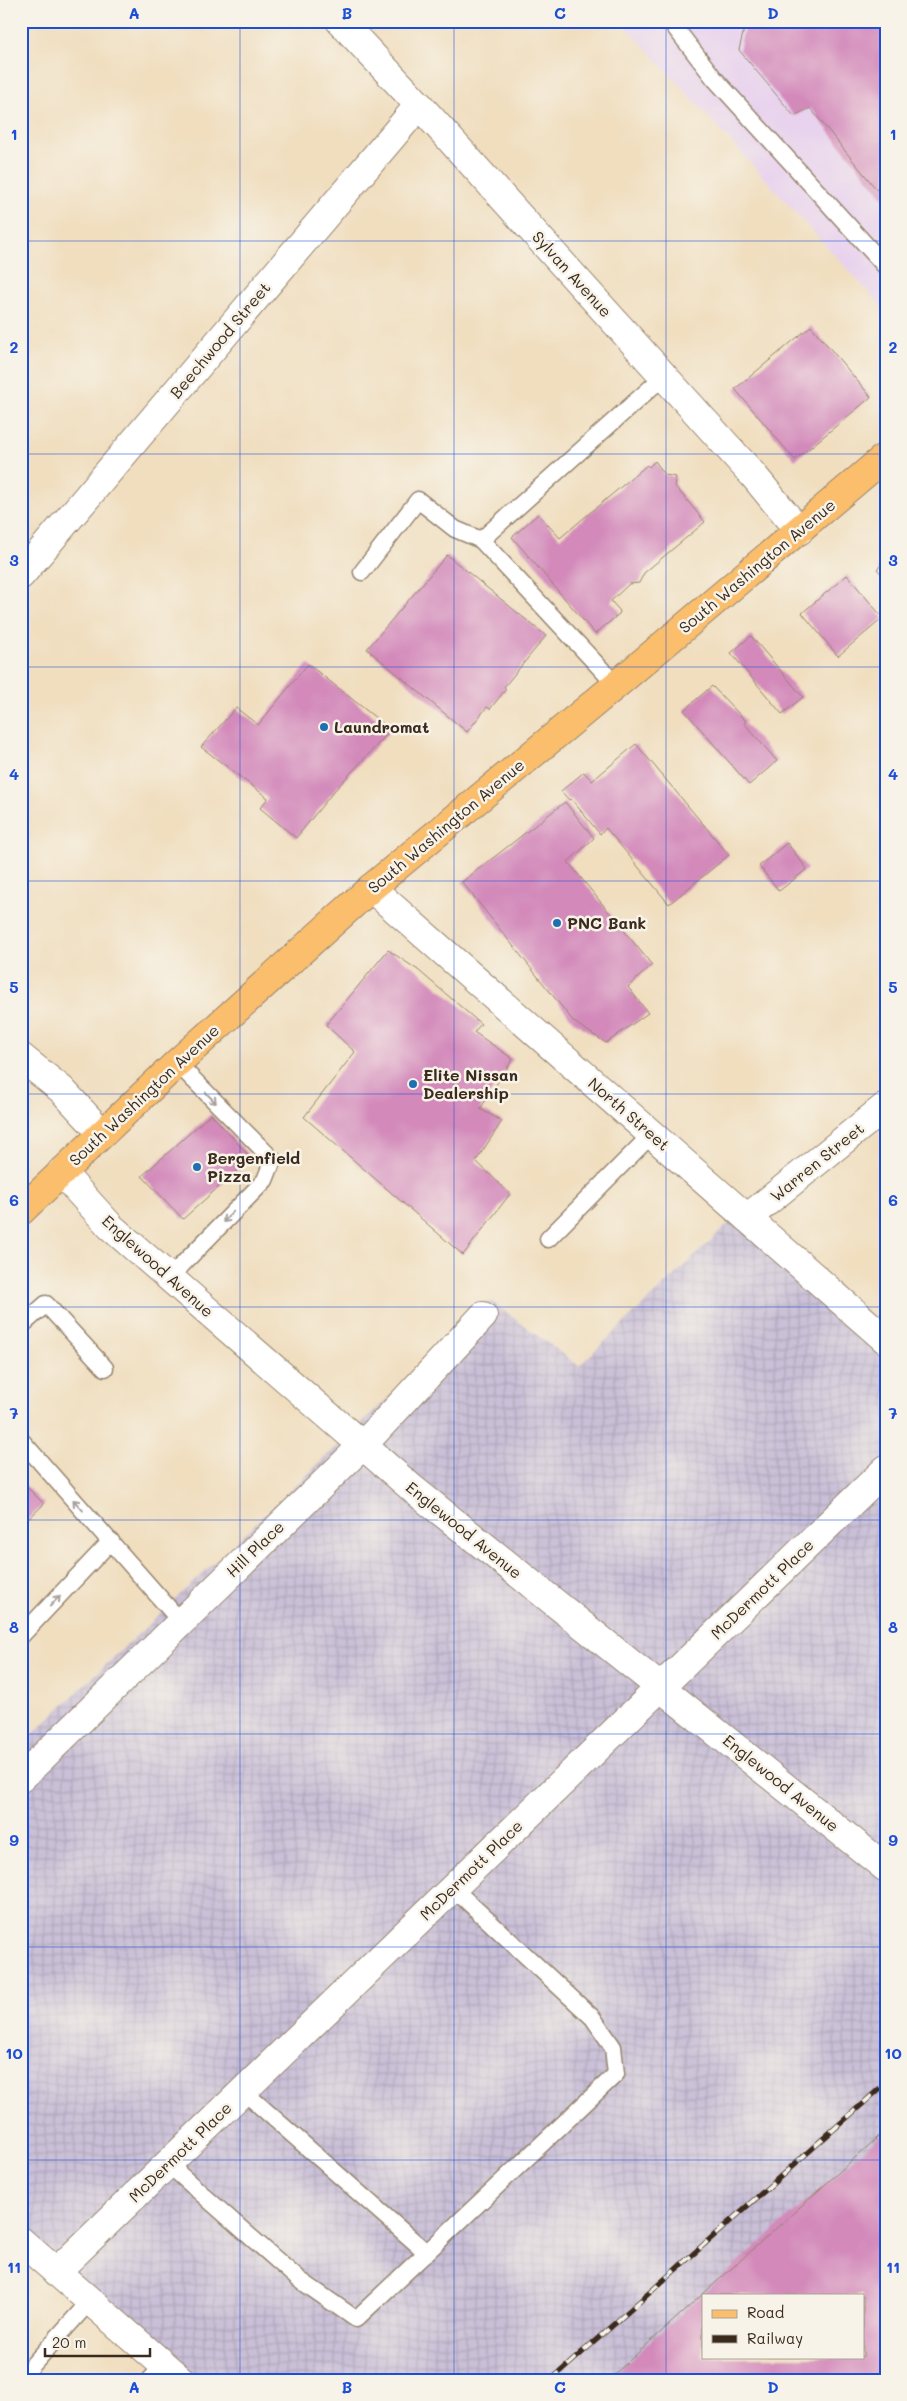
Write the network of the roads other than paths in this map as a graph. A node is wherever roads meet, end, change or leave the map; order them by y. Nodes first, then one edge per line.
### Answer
1 (340, 21) edge
2 (670, 21) edge
3 (419, 105) junction
4 (886, 267) edge
5 (664, 376) junction
6 (886, 456) edge
7 (799, 531) junction
8 (481, 540) junction
9 (362, 572) dead end
10 (21, 575) edge
11 (616, 685) junction
12 (371, 888) junction
13 (21, 1057) edge
14 (177, 1063) junction
15 (886, 1106) edge
16 (102, 1133) junction
17 (652, 1134) junction
18 (61, 1172) junction
19 (21, 1211) edge
20 (747, 1218) junction
21 (548, 1239) dead end
22 (169, 1278) junction
23 (483, 1316) dead end
24 (21, 1326) edge
25 (886, 1340) edge
26 (105, 1368) dead end
27 (21, 1440) edge
28 (362, 1446) junction
29 (886, 1469) edge
30 (110, 1541) junction
31 (181, 1622) junction
32 (21, 1636) edge
33 (660, 1688) junction
34 (21, 1778) edge
35 (886, 1868) edge
36 (453, 1888) junction
37 (243, 2091) junction
38 (168, 2164) junction
39 (21, 2241) edge
40 (426, 2252) junction
41 (56, 2272) junction
42 (90, 2301) junction
43 (165, 2375) edge
44 (21, 2378) edge

1 - 3 street, Sylvan Avenue
2 - 4 lane
3 - 5 street, Sylvan Avenue
3 - 10 street, Beechwood Street
5 - 7 street, Sylvan Avenue
5 - 8 lane
6 - 7 main road, South Washington Avenue
7 - 11 main road, South Washington Avenue
8 - 9 lane
8 - 11 lane
11 - 12 main road, South Washington Avenue
12 - 14 main road, South Washington Avenue
12 - 17 street, North Street
13 - 16 street
14 - 16 main road, South Washington Avenue
14 -> 22 lane
15 - 20 street, Warren Street
16 - 18 main road, South Washington Avenue
17 - 20 street, North Street
17 - 21 lane
18 - 19 main road, South Washington Avenue
18 - 22 street, Englewood Avenue
20 - 25 street, North Street
22 - 28 street, Englewood Avenue
23 - 28 street, Hill Place
24 - 26 lane
30 -> 27 lane
28 - 31 street, Hill Place
28 - 33 street, Englewood Avenue
29 - 33 street, McDermott Place
30 - 31 lane
32 -> 30 lane
31 - 34 street, Hill Place
33 - 35 street, Englewood Avenue
33 - 36 street, McDermott Place
36 - 37 street, McDermott Place
36 - 40 lane
37 - 38 street, McDermott Place
37 - 40 lane
38 - 40 lane
38 - 41 street, McDermott Place
39 - 41 street
41 - 42 street
42 - 43 street
42 - 44 lane

